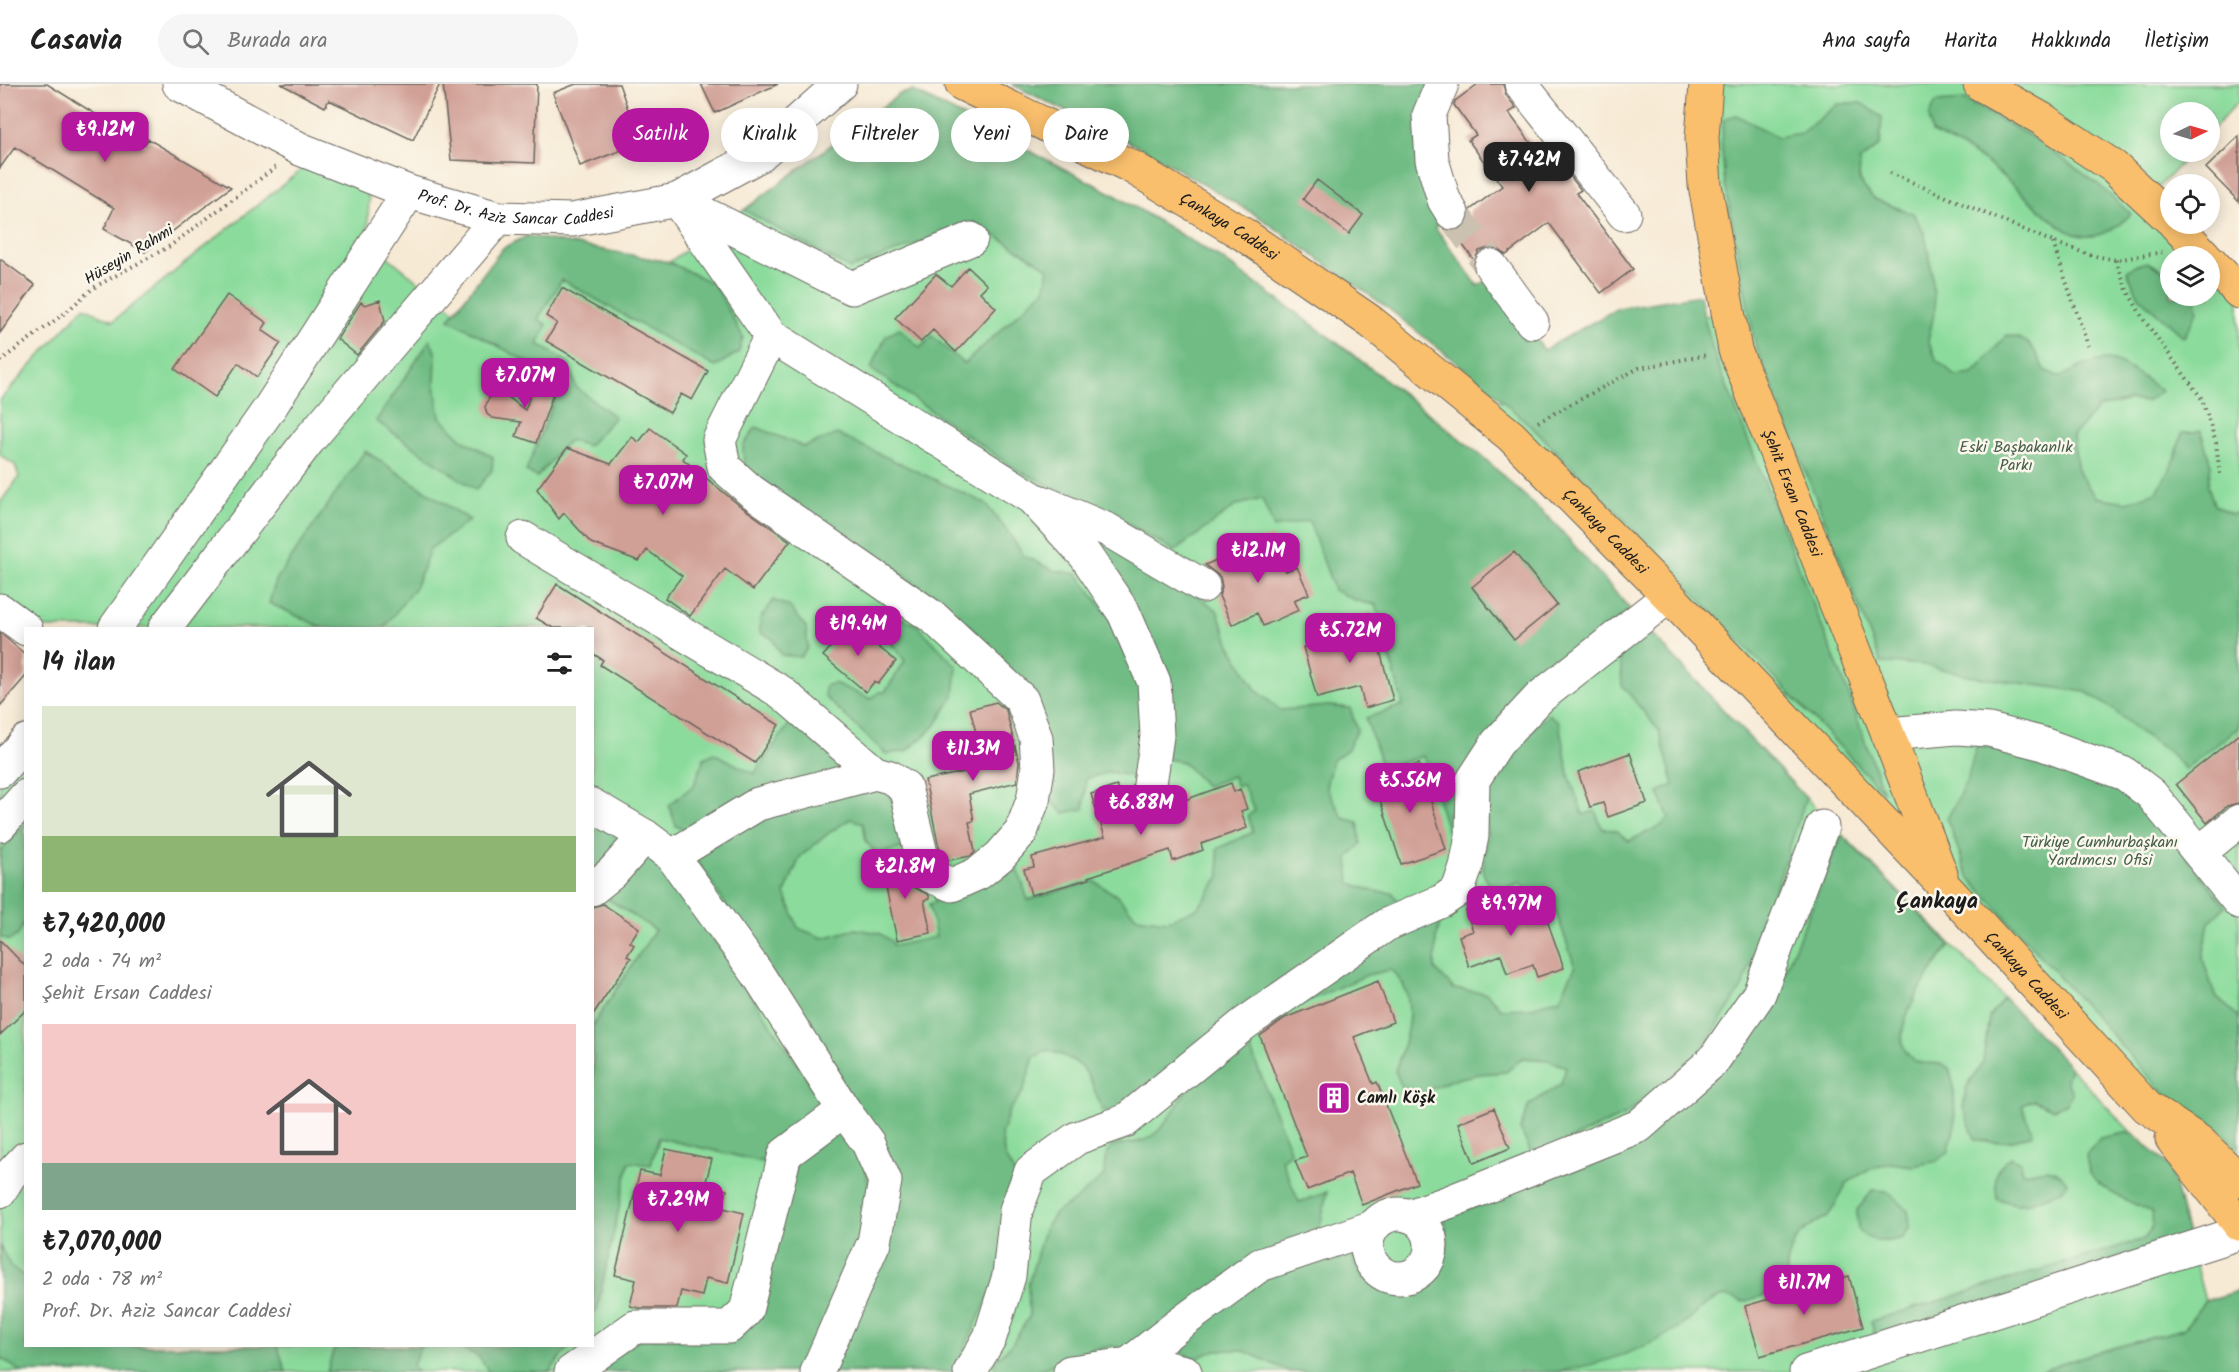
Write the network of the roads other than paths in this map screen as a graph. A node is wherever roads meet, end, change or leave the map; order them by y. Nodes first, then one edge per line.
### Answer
1 (179, 84) edge
2 (840, 84) edge
3 (962, 84) edge
4 (1442, 84) edge
5 (1521, 84) edge
6 (1706, 84) edge
7 (1980, 84) edge
8 (409, 192) junction
9 (677, 200) junction
10 (2160, 210) edge
11 (1452, 213) tunnel mouth
12 (1624, 214) dead end
13 (498, 218) junction
14 (971, 239) dead end
15 (1491, 266) tunnel mouth
16 (2220, 272) edge
17 (2239, 292) edge
18 (1532, 322) dead end
19 (771, 336) junction
20 (269, 409) junction
21 (308, 441) junction
22 (1032, 498) junction
23 (523, 538) dead end
24 (1203, 586) dead end
25 (1669, 596) junction
26 (0, 610) edge
27 (116, 627) edge
28 (166, 627) edge
29 (24, 628) edge
30 (1888, 734) junction
31 (24, 743) edge
32 (0, 771) edge
33 (875, 773) junction
34 (24, 798) edge
35 (1148, 798) dead end
36 (594, 806) edge
37 (2239, 821) edge
38 (0, 825) edge
39 (1822, 827) dead end
40 (645, 836) junction
41 (2199, 852) junction
42 (672, 856) junction
43 (594, 887) edge
44 (1946, 888) junction
45 (2239, 902) edge
46 (2147, 1107) junction
47 (843, 1110) junction
48 (24, 1160) edge
49 (2238, 1178) edge
50 (0, 1191) edge
51 (1409, 1215) junction
52 (2239, 1224) edge
53 (1372, 1227) junction
54 (2239, 1233) edge
55 (1157, 1369) edge
56 (571, 1372) edge
57 (817, 1372) edge
58 (970, 1372) edge
59 (1070, 1372) edge
60 (1806, 1372) edge

1 - 8 street, Prof. Dr. Aziz Sancar Caddesi
2 - 9 street, Prof. Dr. Aziz Sancar Caddesi
3 - 25 main road, Çankaya Caddesi
4 - 11 street
5 - 12 street
6 - 30 main road, Şehit Ersan Caddesi
7 - 10 main road
8 - 13 street, Prof. Dr. Aziz Sancar Caddesi
8 - 20 street
9 - 13 street, Prof. Dr. Aziz Sancar Caddesi
9 - 14 street
9 - 19 street
13 - 21 street
15 - 18 street
16 - 17 main road
19 - 22 street
19 - 33 street
20 - 21 street
20 - 27 street
21 - 28 street
22 - 24 street
22 - 35 street
23 - 33 street
25 - 44 main road, Çankaya Caddesi
25 - 58 street
26 - 29 street
30 - 41 street
30 - 44 main road, Şehit Ersan Caddesi
31 - 32 street
33 - 42 street
34 - 38 street
36 - 40 street
37 - 41 street
39 - 51 street
40 - 42 street
40 - 43 street
41 - 45 street
42 - 47 street
44 - 46 main road, Çankaya Caddesi
46 - 49 main road, Çankaya Caddesi
46 - 52 main road, Çankaya Caddesi
47 - 56 street
47 - 57 street
48 - 50 street
51 - 53 street
51 - 53 street
53 - 55 street
54 - 60 street
55 - 59 street

